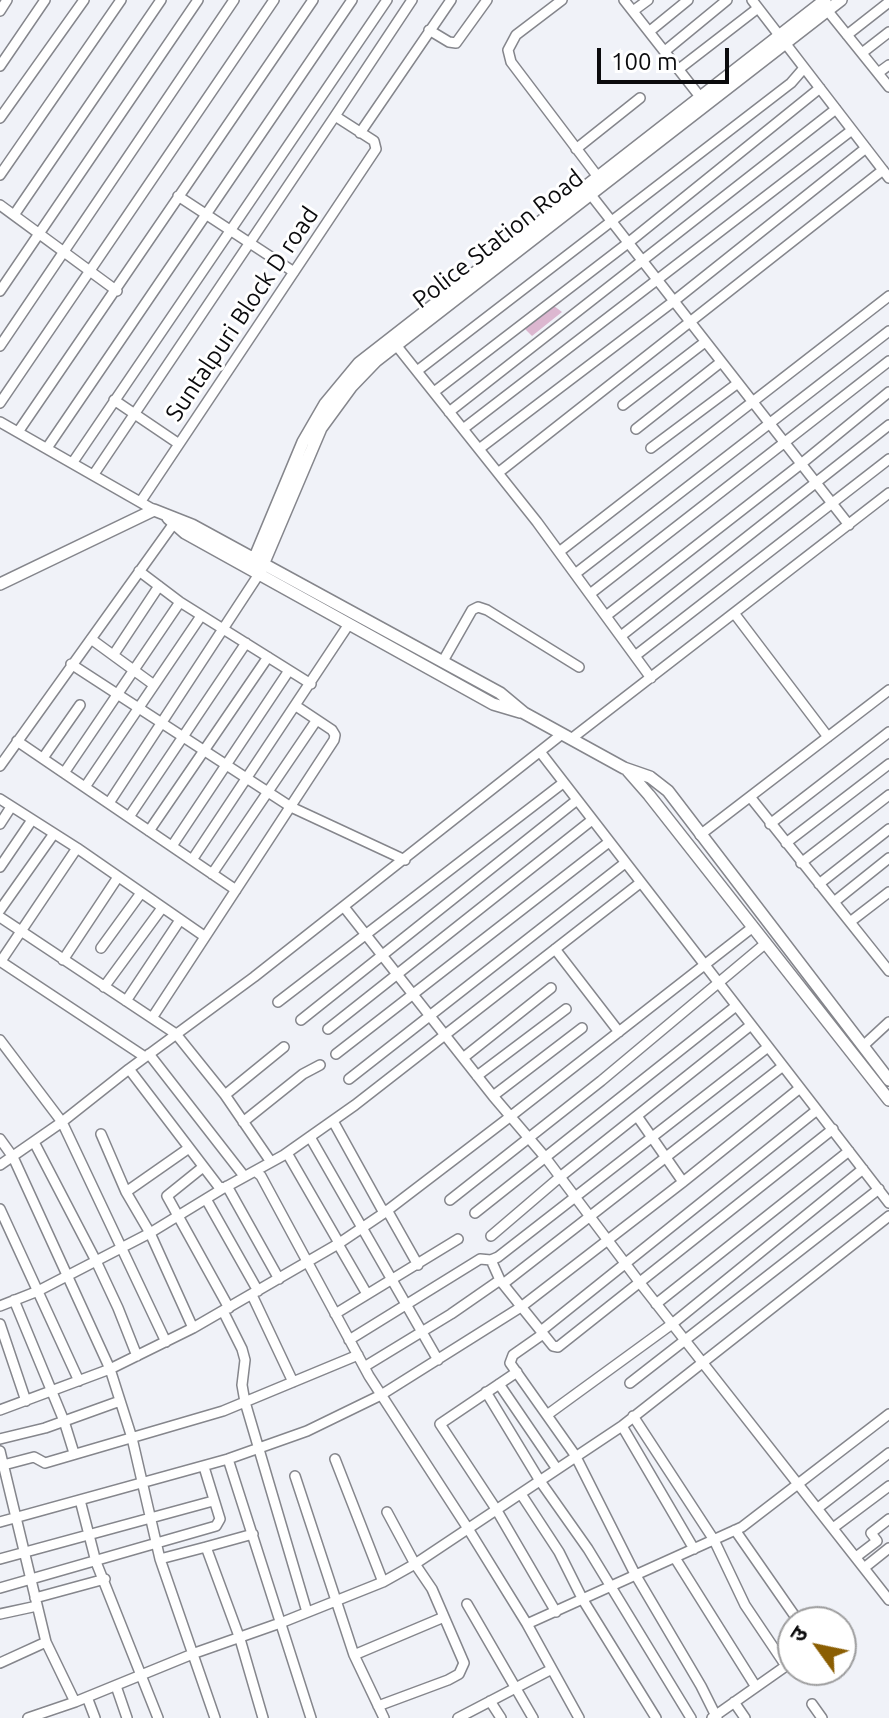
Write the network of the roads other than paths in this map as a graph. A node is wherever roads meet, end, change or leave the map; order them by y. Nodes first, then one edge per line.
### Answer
1 (7, 0) edge
2 (45, 0) edge
3 (84, 0) edge
4 (121, 0) edge
5 (161, 0) edge
6 (198, 0) edge
7 (234, 0) edge
8 (274, 0) edge
9 (313, 0) edge
10 (352, 0) edge
11 (387, 0) edge
12 (412, 0) edge
13 (451, 0) edge
14 (487, 0) edge
15 (562, 0) edge
16 (624, 0) edge
17 (648, 0) edge
18 (688, 0) edge
19 (727, 0) edge
20 (841, 0) edge
21 (889, 2) edge
22 (823, 3) edge
23 (755, 4) edge
24 (0, 11) edge
25 (633, 11) junction
26 (429, 30) junction
27 (650, 31) junction
28 (889, 32) edge
29 (847, 35) junction
30 (782, 40) junction
31 (665, 51) junction
32 (862, 53) junction
33 (889, 65) edge
34 (0, 66) edge
35 (804, 68) junction
36 (679, 69) junction
37 (878, 73) junction
38 (889, 87) edge
39 (820, 88) junction
40 (640, 98) dead end
41 (701, 98) junction
42 (836, 109) junction
43 (335, 116) junction
44 (0, 118) edge
45 (852, 130) junction
46 (360, 133) junction
47 (866, 148) junction
48 (576, 149) junction
49 (886, 174) edge
50 (0, 175) edge
51 (598, 177) junction
52 (591, 195) junction
53 (178, 196) junction
54 (0, 205) edge
55 (206, 214) junction
56 (14, 215) junction
57 (612, 222) junction
58 (231, 231) junction
59 (39, 234) junction
60 (628, 243) junction
61 (250, 244) junction
62 (64, 252) junction
63 (643, 262) junction
64 (89, 271) junction
65 (294, 272) junction
66 (658, 281) junction
67 (0, 291) edge
68 (117, 291) junction
69 (889, 296) edge
70 (674, 301) junction
71 (690, 322) junction
72 (889, 331) edge
73 (705, 342) junction
74 (396, 345) junction
75 (0, 346) edge
76 (889, 361) edge
77 (721, 362) junction
78 (417, 371) junction
79 (738, 383) junction
80 (434, 392) junction
81 (889, 392) edge
82 (114, 400) junction
83 (753, 402) junction
84 (0, 403) edge
85 (623, 405) dead end
86 (449, 412) junction
87 (134, 414) junction
88 (0, 422) edge
89 (770, 425) junction
90 (889, 425) edge
91 (463, 429) junction
92 (636, 429) dead end
93 (18, 432) junction
94 (179, 444) junction
95 (785, 444) junction
96 (47, 448) junction
97 (651, 448) dead end
98 (479, 449) junction
99 (889, 459) edge
100 (73, 462) junction
101 (801, 464) junction
102 (498, 473) junction
103 (94, 474) junction
104 (816, 482) junction
105 (889, 493) edge
106 (141, 501) junction
107 (832, 504) junction
108 (157, 511) junction
109 (176, 521) junction
110 (849, 525) junction
111 (559, 552) junction
112 (257, 566) junction
113 (139, 571) junction
114 (575, 574) junction
115 (0, 584) edge
116 (159, 586) junction
117 (590, 594) junction
118 (180, 602) junction
119 (734, 613) junction
120 (201, 616) junction
121 (606, 616) junction
122 (349, 624) junction
123 (224, 630) junction
124 (621, 636) junction
125 (91, 639) junction
126 (246, 643) junction
127 (114, 654) junction
128 (635, 656) junction
129 (268, 657) junction
130 (443, 661) junction
131 (71, 664) junction
132 (579, 667) dead end
133 (134, 670) junction
134 (288, 672) junction
135 (651, 678) junction
136 (311, 684) junction
137 (154, 685) junction
138 (889, 690) edge
139 (118, 694) junction
140 (80, 705) dead end
141 (296, 706) junction
142 (139, 708) junction
143 (524, 713) junction
144 (316, 721) junction
145 (163, 723) junction
146 (889, 732) edge
147 (183, 736) junction
148 (567, 737) junction
149 (828, 737) junction
150 (17, 741) junction
151 (204, 750) junction
152 (541, 753) junction
153 (43, 758) junction
154 (889, 764) edge
155 (227, 765) junction
156 (0, 766) edge
157 (624, 768) junction
158 (64, 773) junction
159 (246, 777) junction
160 (563, 783) junction
161 (85, 787) junction
162 (268, 791) junction
163 (889, 795) edge
164 (751, 798) junction
165 (0, 799) edge
166 (577, 800) junction
167 (109, 803) junction
168 (11, 807) junction
169 (291, 807) junction
170 (129, 817) junction
171 (32, 820) junction
172 (592, 820) junction
173 (0, 824) edge
174 (770, 824) junction
175 (889, 829) edge
176 (149, 831) junction
177 (53, 835) junction
178 (700, 835) junction
179 (609, 842) junction
180 (786, 843) junction
181 (172, 846) junction
182 (77, 848) junction
183 (889, 858) edge
184 (192, 860) junction
185 (405, 860) junction
186 (625, 863) junction
187 (801, 863) junction
188 (0, 867) edge
189 (212, 874) junction
190 (118, 877) junction
191 (640, 883) junction
192 (819, 884) junction
193 (236, 890) junction
194 (889, 892) edge
195 (141, 893) junction
196 (834, 902) junction
197 (344, 907) junction
198 (162, 908) junction
199 (0, 910) edge
200 (0, 917) edge
201 (180, 920) junction
202 (850, 922) junction
203 (753, 927) junction
204 (21, 932) junction
205 (365, 934) junction
206 (204, 936) junction
207 (766, 943) junction
208 (101, 948) dead end
209 (555, 949) junction
210 (382, 955) junction
211 (63, 960) junction
212 (0, 961) edge
213 (705, 967) junction
214 (889, 971) edge
215 (396, 974) junction
216 (719, 984) junction
217 (104, 987) junction
218 (551, 988) dead end
219 (412, 993) junction
220 (126, 1001) junction
221 (278, 1002) dead end
222 (736, 1006) junction
223 (566, 1009) dead end
224 (428, 1014) junction
225 (152, 1018) junction
226 (301, 1020) dead end
227 (889, 1022) edge
228 (751, 1025) junction
229 (582, 1028) dead end
230 (328, 1029) dead end
231 (619, 1032) junction
232 (176, 1034) junction
233 (444, 1035) junction
234 (0, 1040) edge
235 (863, 1046) junction
236 (284, 1047) dead end
237 (768, 1047) junction
238 (336, 1054) dead end
239 (147, 1055) junction
240 (463, 1058) junction
241 (320, 1065) dead end
242 (783, 1066) junction
243 (129, 1069) junction
244 (477, 1076) junction
245 (349, 1079) dead end
246 (889, 1080) edge
247 (800, 1088) junction
248 (225, 1095) junction
249 (493, 1096) junction
250 (889, 1100) edge
251 (817, 1110) junction
252 (511, 1116) junction
253 (637, 1116) junction
254 (333, 1121) junction
255 (62, 1122) junction
256 (243, 1122) junction
257 (833, 1129) junction
258 (101, 1134) dead end
259 (528, 1136) junction
260 (310, 1137) junction
261 (650, 1138) junction
262 (0, 1139) edge
263 (34, 1142) junction
264 (189, 1148) junction
265 (849, 1151) junction
266 (287, 1153) junction
267 (13, 1157) junction
268 (545, 1157) junction
269 (665, 1159) junction
270 (271, 1162) junction
271 (0, 1165) edge
272 (203, 1167) junction
273 (863, 1169) junction
274 (255, 1171) junction
275 (244, 1176) junction
276 (560, 1177) junction
277 (683, 1182) junction
278 (225, 1187) junction
279 (879, 1189) junction
280 (126, 1192) junction
281 (574, 1198) junction
282 (206, 1199) junction
283 (450, 1200) dead end
284 (889, 1203) edge
285 (0, 1209) edge
286 (386, 1212) junction
287 (475, 1213) dead end
288 (588, 1215) junction
289 (179, 1216) junction
290 (889, 1216) edge
291 (364, 1227) junction
292 (150, 1233) junction
293 (491, 1236) dead end
294 (608, 1238) junction
295 (458, 1239) dead end
296 (338, 1244) junction
297 (121, 1248) junction
298 (491, 1260) junction
299 (96, 1261) junction
300 (306, 1263) junction
301 (625, 1264) junction
302 (418, 1265) junction
303 (68, 1275) junction
304 (279, 1279) junction
305 (392, 1281) junction
306 (502, 1282) junction
307 (640, 1283) junction
308 (38, 1291) junction
309 (255, 1293) junction
310 (367, 1294) junction
311 (14, 1300) junction
312 (656, 1304) junction
313 (0, 1306) edge
314 (406, 1306) junction
315 (521, 1307) junction
316 (226, 1310) junction
317 (335, 1314) junction
318 (0, 1324) edge
319 (672, 1324) junction
320 (193, 1328) junction
321 (542, 1332) junction
322 (421, 1333) junction
323 (349, 1340) junction
324 (685, 1341) junction
325 (166, 1342) junction
326 (358, 1355) junction
327 (137, 1356) junction
328 (438, 1360) junction
329 (703, 1364) junction
330 (364, 1367) junction
331 (110, 1369) junction
332 (517, 1372) junction
333 (79, 1381) junction
334 (293, 1382) junction
335 (630, 1383) dead end
336 (499, 1384) junction
337 (52, 1391) junction
338 (486, 1392) junction
339 (381, 1395) junction
340 (26, 1401) junction
341 (120, 1401) junction
342 (245, 1402) junction
343 (0, 1410) edge
344 (889, 1414) edge
345 (547, 1415) junction
346 (633, 1416) junction
347 (64, 1421) junction
348 (622, 1426) junction
349 (132, 1438) junction
350 (0, 1439) edge
351 (259, 1448) junction
352 (0, 1451) edge
353 (74, 1453) junction
354 (889, 1453) edge
355 (575, 1455) junction
356 (228, 1459) junction
357 (335, 1459) dead end
358 (1, 1466) edge
359 (204, 1467) junction
360 (557, 1469) junction
361 (295, 1476) dead end
362 (540, 1481) junction
363 (798, 1483) junction
364 (141, 1485) junction
365 (889, 1486) edge
366 (521, 1494) junction
367 (80, 1500) junction
368 (213, 1501) junction
369 (818, 1508) junction
370 (496, 1509) junction
371 (387, 1512) dead end
372 (15, 1517) junction
373 (889, 1519) edge
374 (150, 1520) junction
375 (0, 1522) edge
376 (467, 1527) junction
377 (833, 1528) junction
378 (735, 1530) junction
379 (253, 1534) junction
380 (90, 1535) junction
381 (714, 1540) junction
382 (156, 1544) junction
383 (206, 1547) junction
384 (889, 1548) edge
385 (694, 1549) junction
386 (24, 1553) junction
387 (856, 1557) junction
388 (675, 1558) junction
389 (0, 1559) edge
390 (160, 1559) junction
391 (96, 1562) junction
392 (415, 1564) junction
393 (864, 1568) junction
394 (635, 1574) junction
395 (105, 1579) junction
396 (32, 1580) junction
397 (383, 1582) junction
398 (885, 1586) edge
399 (611, 1587) junction
400 (0, 1588) edge
401 (583, 1600) junction
402 (889, 1600) edge
403 (336, 1601) junction
404 (36, 1602) junction
405 (467, 1604) dead end
406 (788, 1606) edge
407 (307, 1612) junction
408 (556, 1612) junction
409 (0, 1614) edge
410 (444, 1617) junction
411 (281, 1623) junction
412 (527, 1624) junction
413 (240, 1639) junction
414 (46, 1642) junction
415 (777, 1648) edge
416 (195, 1653) junction
417 (354, 1655) junction
418 (0, 1663) edge
419 (550, 1670) junction
420 (777, 1672) edge
421 (142, 1676) junction
422 (116, 1686) junction
423 (756, 1687) junction
424 (514, 1688) junction
425 (87, 1697) junction
426 (490, 1701) junction
427 (75, 1702) junction
428 (734, 1702) junction
429 (812, 1704) dead end
430 (378, 1706) junction
431 (58, 1713) edge
432 (463, 1717) edge
433 (715, 1717) edge
434 (28, 1718) edge
435 (95, 1718) edge
436 (127, 1718) edge
437 (158, 1718) edge
438 (215, 1718) edge
439 (263, 1718) edge
440 (311, 1718) edge
441 (384, 1718) edge
442 (501, 1718) edge
443 (533, 1718) edge
444 (579, 1718) edge
445 (656, 1718) edge
446 (691, 1718) edge
447 (745, 1718) edge
448 (822, 1718) edge

1 - 24 street
2 - 34 street
3 - 44 street
4 - 50 street
5 - 56 street
6 - 59 street
7 - 62 street
8 - 64 street
9 - 53 street
10 - 55 street
11 - 58 street
12 - 43 street
13 - 26 street
14 - 26 street
15 - 48 street
16 - 25 street
17 - 25 street
18 - 27 street
19 - 31 street
20 - 22 street, Police Station Road
21 - 29 street
22 - 29 street
22 - 30 street, Police Station Road
23 - 30 street
23 - 36 street
25 - 27 street
26 - 46 street
27 - 31 street
28 - 32 street
29 - 32 street
30 - 35 street
30 - 41 street, Police Station Road
30 - 52 street, Police Station Road
31 - 36 street
32 - 37 street
33 - 37 street
35 - 39 street
35 - 57 street
36 - 41 street
37 - 38 street
39 - 42 street
39 - 60 street
40 - 48 street
41 - 51 street, Police Station Road
42 - 45 street
42 - 63 street
43 - 46 street
43 - 61 street
45 - 47 street
45 - 66 street
46 - 65 street, Suntalpuri Block D road
47 - 49 street
47 - 70 street
48 - 51 street
49 - 71 street
51 - 112 street, Police Station Road
52 - 57 street
52 - 74 street, Police Station Road
53 - 55 street
53 - 68 street
54 - 56 street
55 - 58 street
55 - 96 street
56 - 59 street
57 - 60 street
57 - 78 street
58 - 61 street
58 - 82 street
59 - 62 street
59 - 67 street
60 - 63 street
60 - 80 street
61 - 65 street
61 - 87 street
62 - 64 street
62 - 75 street
63 - 66 street
63 - 86 street
64 - 68 street
64 - 84 street
65 - 94 street, Suntalpuri Block D road
66 - 70 street
66 - 91 street
68 - 93 street
69 - 83 street
70 - 71 street
70 - 98 street
71 - 73 street
71 - 102 street
72 - 89 street
73 - 77 street
73 - 85 street
74 - 78 street
74 - 112 street, Police Station Road
76 - 95 street
77 - 79 street
77 - 92 street
78 - 80 street
79 - 83 street
79 - 97 street
80 - 86 street
81 - 101 street
82 - 87 street
82 - 100 street
83 - 89 street
83 - 111 street
86 - 91 street
87 - 94 street
87 - 103 street
88 - 93 street
89 - 95 street
89 - 114 street
90 - 104 street
91 - 98 street
93 - 96 street
94 - 106 street, Suntalpuri Block D road
95 - 101 street
95 - 117 street
96 - 100 street
98 - 102 street
99 - 107 street
100 - 103 street
101 - 104 street
101 - 121 street
102 - 111 street
103 - 106 street
104 - 107 street
104 - 124 street
105 - 110 street
106 - 108 street
107 - 110 street
107 - 128 street
108 - 109 street
108 - 115 street
109 - 112 street
109 - 113 street
110 - 119 street
111 - 114 street
112 - 122 street
112 - 123 street
112 - 130 street
113 - 116 street
113 - 125 street
114 - 117 street
116 - 118 street
116 - 127 street
117 - 121 street
118 - 120 street
118 - 133 street
119 - 135 street
119 - 149 street
120 - 123 street
120 - 137 street
121 - 124 street
122 - 136 street
122 - 143 street
123 - 126 street
123 - 145 street
124 - 128 street
125 - 127 street
125 - 131 street
126 - 129 street
126 - 147 street
127 - 133 street
128 - 135 street
129 - 134 street
129 - 151 street
130 - 132 street
130 - 143 street
131 - 139 street
131 - 150 street
133 - 137 street
133 - 139 street
134 - 136 street
134 - 155 street
135 - 148 street
136 - 141 street
137 - 142 street
138 - 149 street
139 - 142 street
139 - 158 street
140 - 153 street
141 - 144 street
141 - 159 street
142 - 145 street
142 - 161 street
143 - 148 street
144 - 162 street
144 - 169 street
145 - 147 street
145 - 167 street
146 - 174 street
147 - 151 street
147 - 170 street
148 - 152 street
148 - 157 street
149 - 164 street
150 - 153 street
150 - 156 street
151 - 155 street
151 - 176 street
152 - 160 street
152 - 185 street
153 - 158 street
154 - 180 street
155 - 159 street
155 - 181 street
157 - 178 street
157 - 203 street
158 - 161 street
159 - 162 street
159 - 184 street
160 - 166 street
160 - 205 street
161 - 167 street
162 - 169 street
162 - 189 street
163 - 187 street
164 - 174 street
164 - 178 street
165 - 168 street
166 - 172 street
166 - 210 street
167 - 170 street
168 - 171 street
168 - 173 street
169 - 185 street
169 - 193 street
170 - 176 street
171 - 177 street
171 - 188 street
172 - 179 street
172 - 215 street
174 - 180 street
175 - 192 street
176 - 181 street
177 - 182 street
177 - 199 street
178 - 235 street
179 - 186 street
179 - 219 street
180 - 187 street
181 - 184 street
182 - 190 street
182 - 204 street
183 - 196 street
184 - 189 street
185 - 197 street
186 - 191 street
186 - 224 street
187 - 192 street
189 - 193 street
190 - 195 street
190 - 211 street
191 - 209 street
191 - 213 street
192 - 196 street
193 - 206 street
194 - 202 street
195 - 198 street
195 - 208 street
196 - 202 street
197 - 205 street
197 - 232 street
198 - 201 street
198 - 217 street
200 - 204 street
201 - 206 street
201 - 220 street
202 - 214 street
203 - 207 street
203 - 213 street
204 - 211 street
204 - 212 street
205 - 210 street
205 - 221 street
206 - 225 street
207 - 216 street
207 - 250 street
209 - 231 street
209 - 233 street
210 - 215 street
210 - 226 street
211 - 217 street
212 - 239 street
213 - 216 street
213 - 231 street
215 - 219 street
215 - 230 street
216 - 222 street
216 - 259 street
217 - 220 street
218 - 240 street
219 - 224 street
219 - 238 street
220 - 225 street
222 - 228 street
222 - 268 street
223 - 244 street
224 - 233 street
224 - 245 street
225 - 232 street
227 - 235 street
228 - 237 street
228 - 253 street
229 - 249 street
231 - 252 street
232 - 239 street
232 - 248 street
233 - 240 street
233 - 254 street
234 - 255 street
235 - 246 street
236 - 248 street
237 - 242 street
237 - 261 street
239 - 243 street
239 - 275 street
240 - 244 street
241 - 256 street
242 - 247 street
242 - 269 street
243 - 255 street
243 - 264 street
244 - 249 street
247 - 251 street
247 - 277 street
248 - 256 street
249 - 252 street
251 - 257 street
251 - 301 street
252 - 259 street
252 - 286 street
253 - 261 street
253 - 276 street
254 - 260 street
254 - 286 street
255 - 263 street
255 - 297 street
256 - 270 street
257 - 265 street
257 - 307 street
258 - 280 street
259 - 268 street
259 - 283 street
260 - 266 street
260 - 291 street
261 - 269 street
261 - 281 street
262 - 267 street
263 - 267 street
263 - 299 street
264 - 272 street
264 - 280 street
265 - 273 street
265 - 312 street
266 - 270 street
266 - 296 street
267 - 271 street
267 - 303 street
268 - 276 street
268 - 287 street
269 - 277 street
269 - 288 street
270 - 274 street
272 - 278 street
272 - 289 street
273 - 279 street
273 - 319 street
274 - 275 street
274 - 300 street
275 - 278 street
276 - 281 street
276 - 293 street
277 - 294 street
278 - 282 street
278 - 304 street
279 - 284 street
279 - 324 street
280 - 292 street
281 - 288 street
281 - 298 street
282 - 289 street
282 - 309 street
285 - 308 street
286 - 291 street
286 - 302 street
288 - 294 street
288 - 306 street
289 - 292 street
289 - 316 street
290 - 329 street
291 - 296 street
291 - 305 street
292 - 297 street
292 - 320 street
294 - 301 street
294 - 315 street
295 - 302 street
296 - 300 street
296 - 310 street
297 - 299 street
297 - 325 street
298 - 306 street
298 - 314 street
299 - 303 street
299 - 327 street
300 - 304 street
300 - 317 street
301 - 307 street
301 - 321 street
302 - 305 street
303 - 308 street
303 - 331 street
304 - 309 street
305 - 310 street
305 - 314 street
306 - 315 street
306 - 322 street
307 - 312 street
307 - 321 street
308 - 311 street
308 - 333 street
309 - 316 street
309 - 334 street
310 - 317 street
311 - 313 street
311 - 337 street
312 - 319 street
314 - 322 street
314 - 323 street
315 - 321 street
315 - 328 street
316 - 320 street
316 - 342 street
317 - 323 street
318 - 340 street
319 - 324 street
319 - 345 street
320 - 325 street
321 - 332 street
322 - 328 street
322 - 330 street
323 - 326 street
324 - 329 street
324 - 335 street
325 - 327 street
326 - 330 street
326 - 334 street
327 - 331 street
328 - 339 street
329 - 346 street
329 - 363 street
330 - 339 street
331 - 333 street
331 - 341 street
332 - 336 street
332 - 345 street
333 - 337 street
334 - 342 street
336 - 338 street
336 - 360 street
337 - 340 street
337 - 347 street
338 - 362 street
338 - 370 street
339 - 351 street
339 - 376 street
340 - 343 street
341 - 347 street
341 - 349 street
342 - 349 street
342 - 351 street
344 - 363 street
345 - 355 street
346 - 348 street
346 - 381 street
347 - 350 street
347 - 353 street
348 - 355 street
348 - 385 street
349 - 353 street
349 - 364 street
351 - 356 street
351 - 407 street
352 - 358 street
353 - 358 street
354 - 369 street
355 - 360 street
355 - 394 street
356 - 359 street
356 - 379 street
357 - 397 street
358 - 372 street
359 - 364 street
359 - 368 street
360 - 362 street
361 - 403 street
362 - 366 street
362 - 399 street
363 - 369 street
363 - 378 street
364 - 367 street
364 - 374 street
365 - 377 street
366 - 370 street
366 - 401 street
367 - 372 street
367 - 380 street
368 - 374 street
368 - 382 street
369 - 377 street
370 - 376 street
370 - 408 street
371 - 392 street
372 - 375 street
372 - 386 street
373 - 387 street
374 - 380 street
374 - 382 street
376 - 392 street
376 - 412 street
377 - 387 street
378 - 381 street
378 - 406 street
379 - 383 street
379 - 411 street
380 - 386 street
380 - 391 street
381 - 385 street
381 - 415 street
382 - 390 street
382 - 391 street
383 - 390 street
383 - 413 street
384 - 393 street
385 - 388 street
386 - 389 street
386 - 396 street
387 - 393 street
388 - 394 street
388 - 423 street
390 - 416 street
391 - 395 street
391 - 396 street
392 - 397 street
392 - 410 street
393 - 398 street
394 - 399 street
394 - 433 street
395 - 404 street
395 - 421 street
396 - 400 street
396 - 404 street
397 - 403 street
398 - 402 street
399 - 401 street
399 - 446 street
401 - 408 street
401 - 445 street
403 - 407 street
403 - 417 street
404 - 409 street
404 - 414 street
405 - 424 street
407 - 411 street
408 - 412 street
410 - 417 street
410 - 430 street
411 - 413 street
411 - 440 street
412 - 419 street
413 - 416 street
413 - 439 street
414 - 418 street
414 - 427 street
416 - 421 street
416 - 438 street
417 - 430 street
419 - 424 street
419 - 444 street
420 - 423 street
421 - 422 street
421 - 437 street
422 - 425 street
422 - 436 street
423 - 428 street
424 - 426 street
424 - 443 street
425 - 427 street
425 - 435 street
426 - 432 street
426 - 442 street
427 - 431 street
428 - 433 street
428 - 447 street
429 - 448 street
430 - 441 street
431 - 434 street

